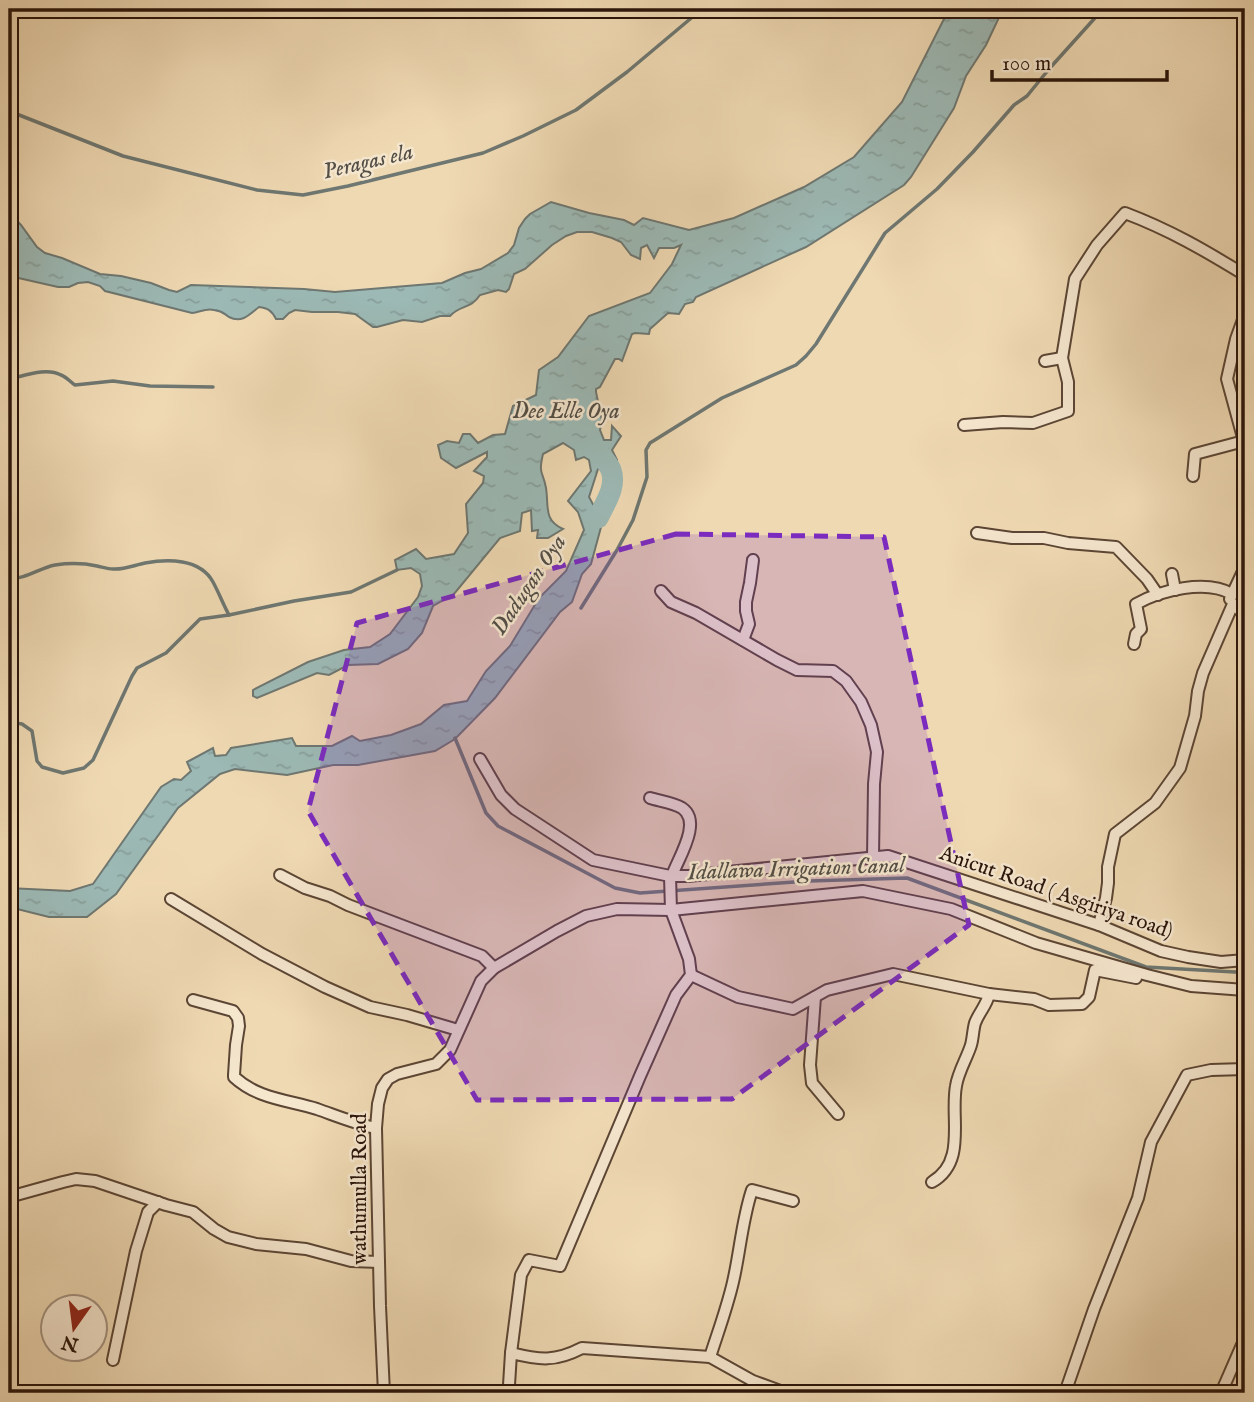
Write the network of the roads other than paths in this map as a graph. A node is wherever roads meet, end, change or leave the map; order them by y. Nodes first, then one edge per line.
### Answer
1 (1245, 275) edge
2 (1245, 314) edge
3 (1062, 358) junction
4 (1045, 361) dead end
5 (964, 425) dead end
6 (1245, 444) edge
7 (1193, 476) dead end
8 (977, 533) dead end
9 (753, 560) dead end
10 (1245, 567) edge
11 (1172, 573) dead end
12 (1175, 590) junction
13 (662, 591) dead end
14 (1158, 595) junction
15 (1233, 599) junction
16 (1245, 615) edge
17 (743, 640) junction
18 (1134, 644) dead end
19 (480, 759) dead end
20 (650, 798) dead end
21 (873, 858) junction
22 (280, 874) dead end
23 (671, 879) junction
24 (171, 899) dead end
25 (671, 904) junction
26 (1099, 925) junction
27 (1245, 960) edge
28 (494, 968) junction
29 (691, 975) junction
30 (1191, 986) junction
31 (1245, 990) edge
32 (989, 994) junction
33 (815, 997) junction
34 (193, 1000) dead end
35 (458, 1030) junction
36 (1245, 1069) edge
37 (838, 1114) dead end
38 (376, 1128) junction
39 (932, 1182) dead end
40 (9, 1197) edge
41 (793, 1201) dead end
42 (158, 1202) junction
43 (379, 1262) junction
44 (1245, 1338) edge
45 (511, 1353) junction
46 (710, 1357) junction
47 (113, 1360) dead end
48 (384, 1393) edge
49 (512, 1393) edge
50 (786, 1393) edge
51 (1065, 1393) edge
52 (1221, 1393) edge

1 - 3 street
2 - 6 street
3 - 4 street
3 - 5 street
6 - 7 street
8 - 14 street
9 - 17 street
10 - 15 street
11 - 12 street
12 - 14 street
12 - 15 street
13 - 17 street
14 - 18 street
15 - 16 street
15 - 26 street
17 - 21 street
19 - 23 street, Anicut Road ( Asgiriya road)
20 - 23 street
21 - 23 street, Anicut Road ( Asgiriya road)
21 - 26 street, Anicut Road ( Asgiriya road)
22 - 28 street
23 - 25 street
24 - 35 street
25 - 28 street, wathumulla Road
25 - 29 street
25 - 30 street, wathumulla Road
26 - 27 street, Anicut Road ( Asgiriya road)
28 - 35 street, wathumulla Road
29 - 33 street
29 - 45 street
30 - 31 street
30 - 32 street
32 - 33 street
32 - 39 street
33 - 37 street
34 - 38 street
35 - 38 street, wathumulla Road
36 - 51 street
38 - 43 street, wathumulla Road
40 - 42 street
41 - 46 street
42 - 43 street
42 - 47 street
43 - 48 street, wathumulla Road
44 - 52 street
45 - 46 street
45 - 49 street
46 - 50 street

